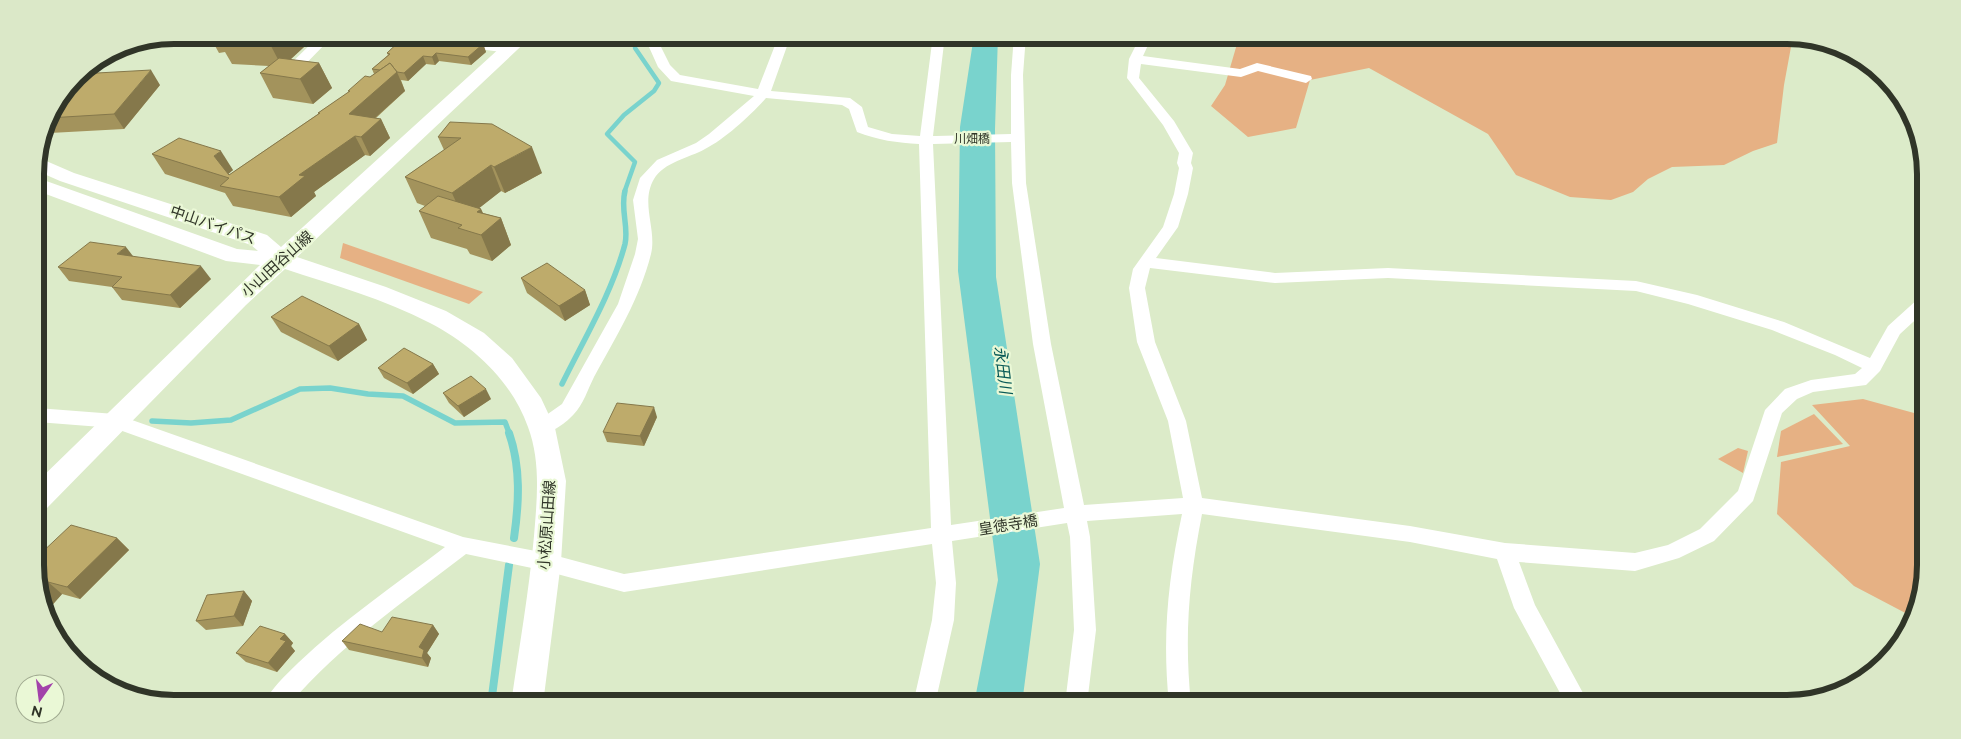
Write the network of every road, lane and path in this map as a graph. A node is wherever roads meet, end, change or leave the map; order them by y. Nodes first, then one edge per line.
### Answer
1 (319, 44) edge
2 (464, 44) edge
3 (514, 44) edge
4 (654, 44) edge
5 (781, 44) edge
6 (938, 44) edge
7 (1019, 44) edge
8 (1143, 44) edge
9 (509, 49) junction
10 (1135, 60) junction
11 (1306, 79) dead end
12 (282, 80) edge
13 (762, 94) junction
14 (1017, 138) junction
15 (926, 139) junction
16 (44, 166) edge
17 (44, 186) edge
18 (282, 260) junction
19 (1146, 262) junction
20 (1917, 309) edge
21 (1874, 367) junction
22 (44, 416) edge
23 (115, 421) junction
24 (542, 428) junction
25 (44, 493) edge
26 (1194, 505) junction
27 (1075, 514) junction
28 (941, 535) junction
29 (463, 545) junction
30 (1505, 552) junction
31 (546, 562) junction
32 (283, 695) edge
33 (528, 695) edge
34 (926, 695) edge
35 (1077, 695) edge
36 (1179, 695) edge
37 (1573, 695) edge

1 - 12 street
2 - 9 street
3 - 9 street, 小山田谷山線
4 - 13 street, 川畑橋
5 - 13 street
6 - 15 street
7 - 14 street
8 - 10 street
9 - 18 street, 小山田谷山線
10 - 11 street
10 - 19 street
13 - 15 street, 川畑橋
13 - 24 street
14 - 15 street, 川畑橋
14 - 27 street
15 - 28 street
16 - 18 street, 中山バイパス
17 - 18 street, 中山バイパス
18 - 23 street, 小山田谷山線
18 - 24 street, 小松原山田線
19 - 21 street
19 - 26 street
20 - 21 street
21 - 30 street, 皇徳寺橋
22 - 23 street, 皇徳寺橋
23 - 25 street, 小山田谷山線
23 - 29 street, 皇徳寺橋
24 - 31 street, 小松原山田線
26 - 27 street, 皇徳寺橋
26 - 30 street, 皇徳寺橋
26 - 36 street
27 - 28 street, 皇徳寺橋
27 - 35 street
28 - 31 street, 皇徳寺橋
28 - 34 street
29 - 31 street, 皇徳寺橋
29 - 32 street
30 - 37 street
31 - 33 street, 小松原山田線

